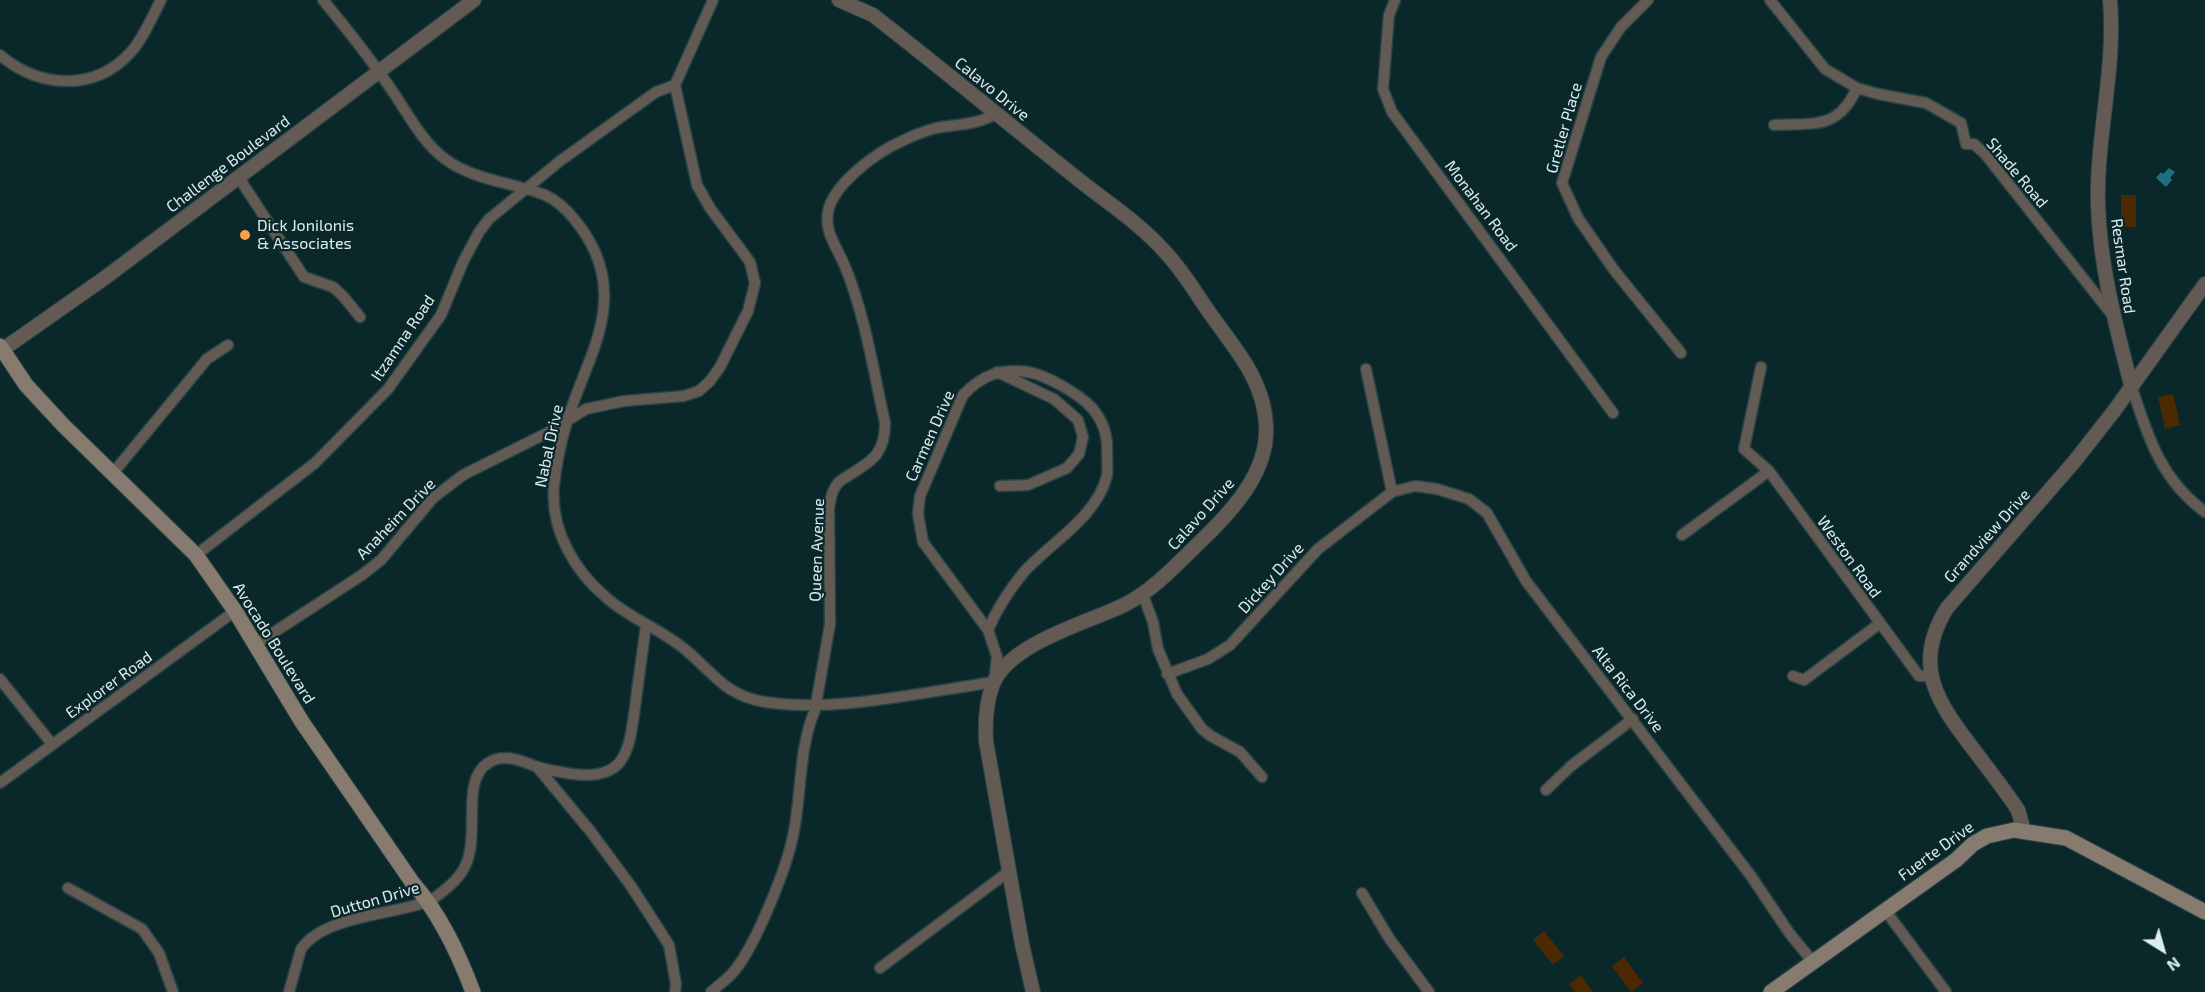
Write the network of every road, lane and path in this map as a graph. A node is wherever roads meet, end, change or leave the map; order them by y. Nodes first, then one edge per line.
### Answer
1 (160, 0) edge
2 (323, 0) edge
3 (474, 0) edge
4 (713, 0) edge
5 (839, 0) edge
6 (1395, 0) edge
7 (1648, 0) edge
8 (1770, 0) edge
9 (2110, 0) edge
10 (0, 55) edge
11 (380, 72) junction
12 (675, 85) junction
13 (1857, 88) junction
14 (998, 114) junction
15 (1774, 125) dead end
16 (239, 178) junction
17 (526, 189) junction
18 (2205, 284) edge
19 (360, 317) dead end
20 (2114, 317) junction
21 (228, 345) dead end
22 (1, 349) edge
23 (1681, 353) dead end
24 (1761, 367) dead end
25 (1366, 369) dead end
26 (997, 372) junction
27 (2131, 385) junction
28 (1613, 413) dead end
29 (567, 422) junction
30 (1769, 471) junction
31 (113, 472) junction
32 (1000, 486) dead end
33 (1392, 492) junction
34 (2205, 512) edge
35 (1682, 535) dead end
36 (196, 555) junction
37 (1143, 594) junction
38 (235, 611) junction
39 (646, 624) junction
40 (1879, 624) junction
41 (988, 630) junction
42 (256, 644) junction
43 (1167, 674) junction
44 (1793, 676) dead end
45 (1931, 676) junction
46 (0, 680) edge
47 (994, 682) junction
48 (815, 705) junction
49 (1633, 719) junction
50 (52, 744) junction
51 (538, 768) junction
52 (1262, 777) dead end
53 (0, 783) edge
54 (1546, 790) dead end
55 (2024, 831) junction
56 (1008, 872) junction
57 (68, 888) dead end
58 (1362, 893) dead end
59 (429, 901) junction
60 (1885, 910) junction
61 (2205, 912) edge
62 (1813, 962) junction
63 (880, 968) dead end
64 (173, 992) edge
65 (289, 992) edge
66 (473, 992) edge
67 (675, 992) edge
68 (711, 992) edge
69 (1033, 992) edge
70 (1430, 992) edge
71 (1771, 992) edge
72 (1947, 992) edge

1 - 10 street
2 - 11 street, Nabal Drive
3 - 11 street, Challenge Boulevard
4 - 12 street
5 - 14 street, Calavo Drive
6 - 28 street, Monahan Road
7 - 23 street, Gretler Place
8 - 13 street, Shade Road
9 - 20 street, Resmar Road
11 - 16 street, Challenge Boulevard
11 - 17 street, Nabal Drive
12 - 17 street, Itzamna Road
12 - 29 street, Anaheim Drive
13 - 15 street
13 - 20 street, Shade Road
14 - 37 street, Calavo Drive
14 - 48 street, Queen Avenue
16 - 19 street
16 - 22 street, Challenge Boulevard
17 - 29 street, Nabal Drive
17 - 36 street, Itzamna Road
18 - 27 street, Grandview Drive
20 - 27 street, Resmar Road
21 - 31 street
22 - 31 main road, Avocado Boulevard
24 - 30 street, Weston Road
25 - 33 street
26 - 32 street
26 - 41 street, Carmen Drive
26 - 41 street, Carmen Drive
27 - 34 street, Resmar Road
27 - 45 street, Grandview Drive
29 - 39 street, Nabal Drive
29 - 42 street, Anaheim Drive
30 - 35 street
30 - 40 street, Weston Road
31 - 36 main road, Avocado Boulevard
33 - 43 street, Dickey Drive
33 - 49 street, Alta Rica Drive
36 - 38 main road, Avocado Boulevard
37 - 43 street
37 - 47 street, Calavo Drive
38 - 42 main road, Avocado Boulevard
38 - 50 street, Explorer Road
39 - 48 street, Nabal Drive
39 - 51 street, Dutton Drive
40 - 44 street
40 - 45 street, Weston Road
41 - 47 street, Carmen Drive
42 - 59 main road, Avocado Boulevard
43 - 52 street
45 - 55 street, Grandview Drive
46 - 50 street
47 - 48 street, Nabal Drive
47 - 56 street
48 - 68 street, Queen Avenue
49 - 54 street
49 - 62 street, Alta Rica Drive
50 - 53 street, Explorer Road
51 - 59 street, Dutton Drive
51 - 67 street
55 - 60 main road, Fuerte Drive
55 - 61 main road, Fuerte Drive
56 - 63 street
56 - 69 street
57 - 64 street
58 - 70 street
59 - 65 street, Dutton Drive
59 - 66 main road, Avocado Boulevard
60 - 62 main road, Fuerte Drive
60 - 72 street
62 - 71 main road, Fuerte Drive

